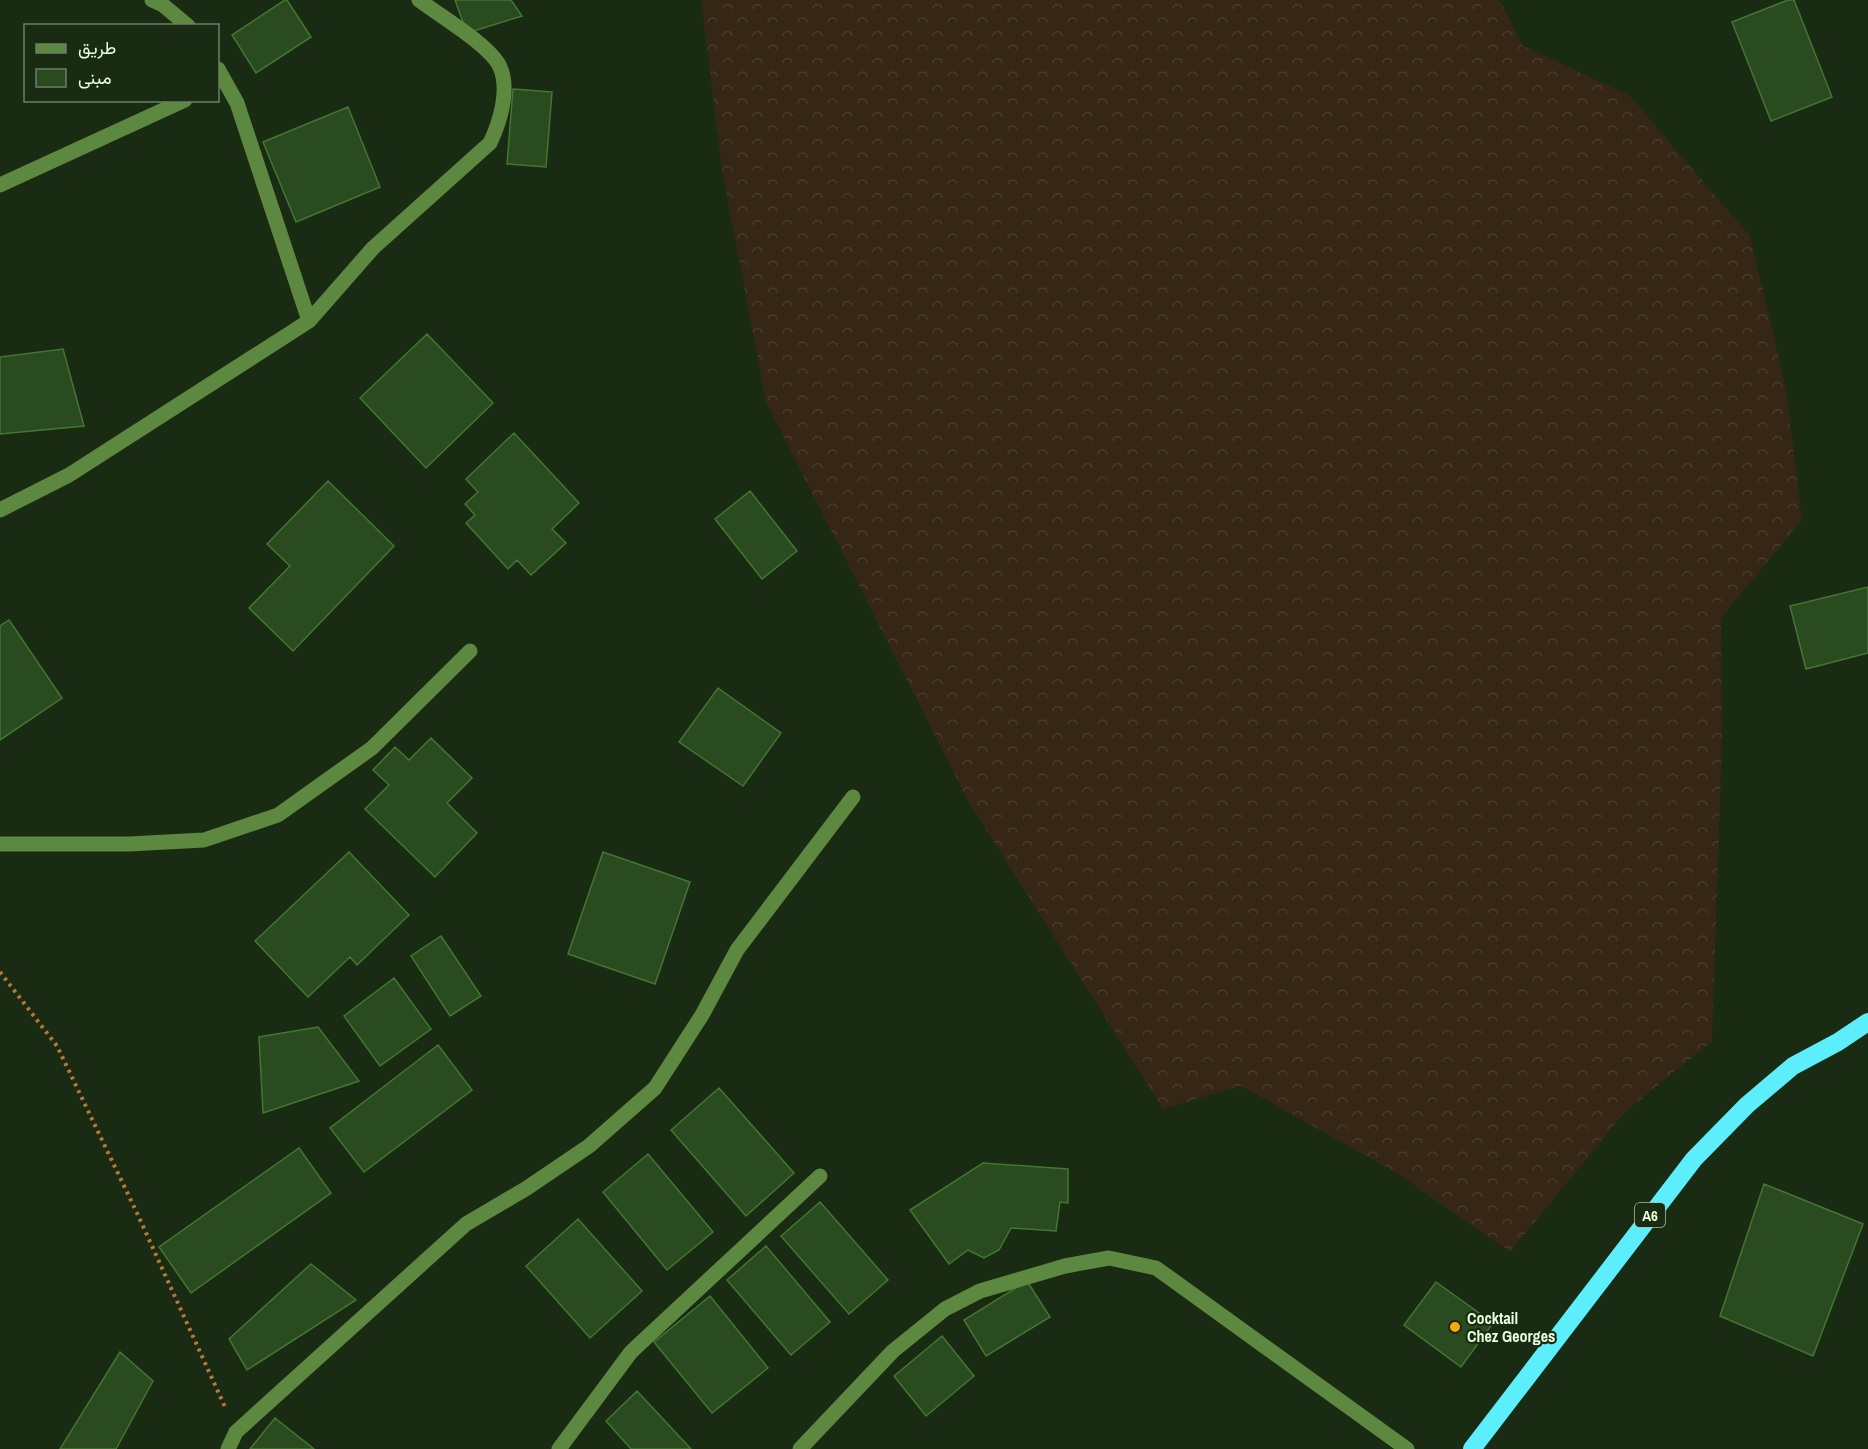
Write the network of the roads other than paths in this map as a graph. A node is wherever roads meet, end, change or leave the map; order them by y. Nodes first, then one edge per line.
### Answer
1 (152, 0) edge
2 (419, 0) edge
3 (186, 24) edge
4 (220, 79) edge
5 (181, 102) edge
6 (0, 185) edge
7 (309, 321) junction
8 (0, 510) edge
9 (470, 651) dead end
10 (853, 797) dead end
11 (0, 844) edge
12 (1868, 1022) edge
13 (820, 1176) dead end
14 (228, 1449) edge
15 (559, 1449) edge
16 (800, 1449) edge
17 (1407, 1449) edge
18 (1472, 1449) edge

1 - 3 street
2 - 7 street
4 - 7 street
5 - 6 street
7 - 8 street
9 - 11 street
10 - 14 street
12 - 18 highway, A6
13 - 15 street
16 - 17 street

